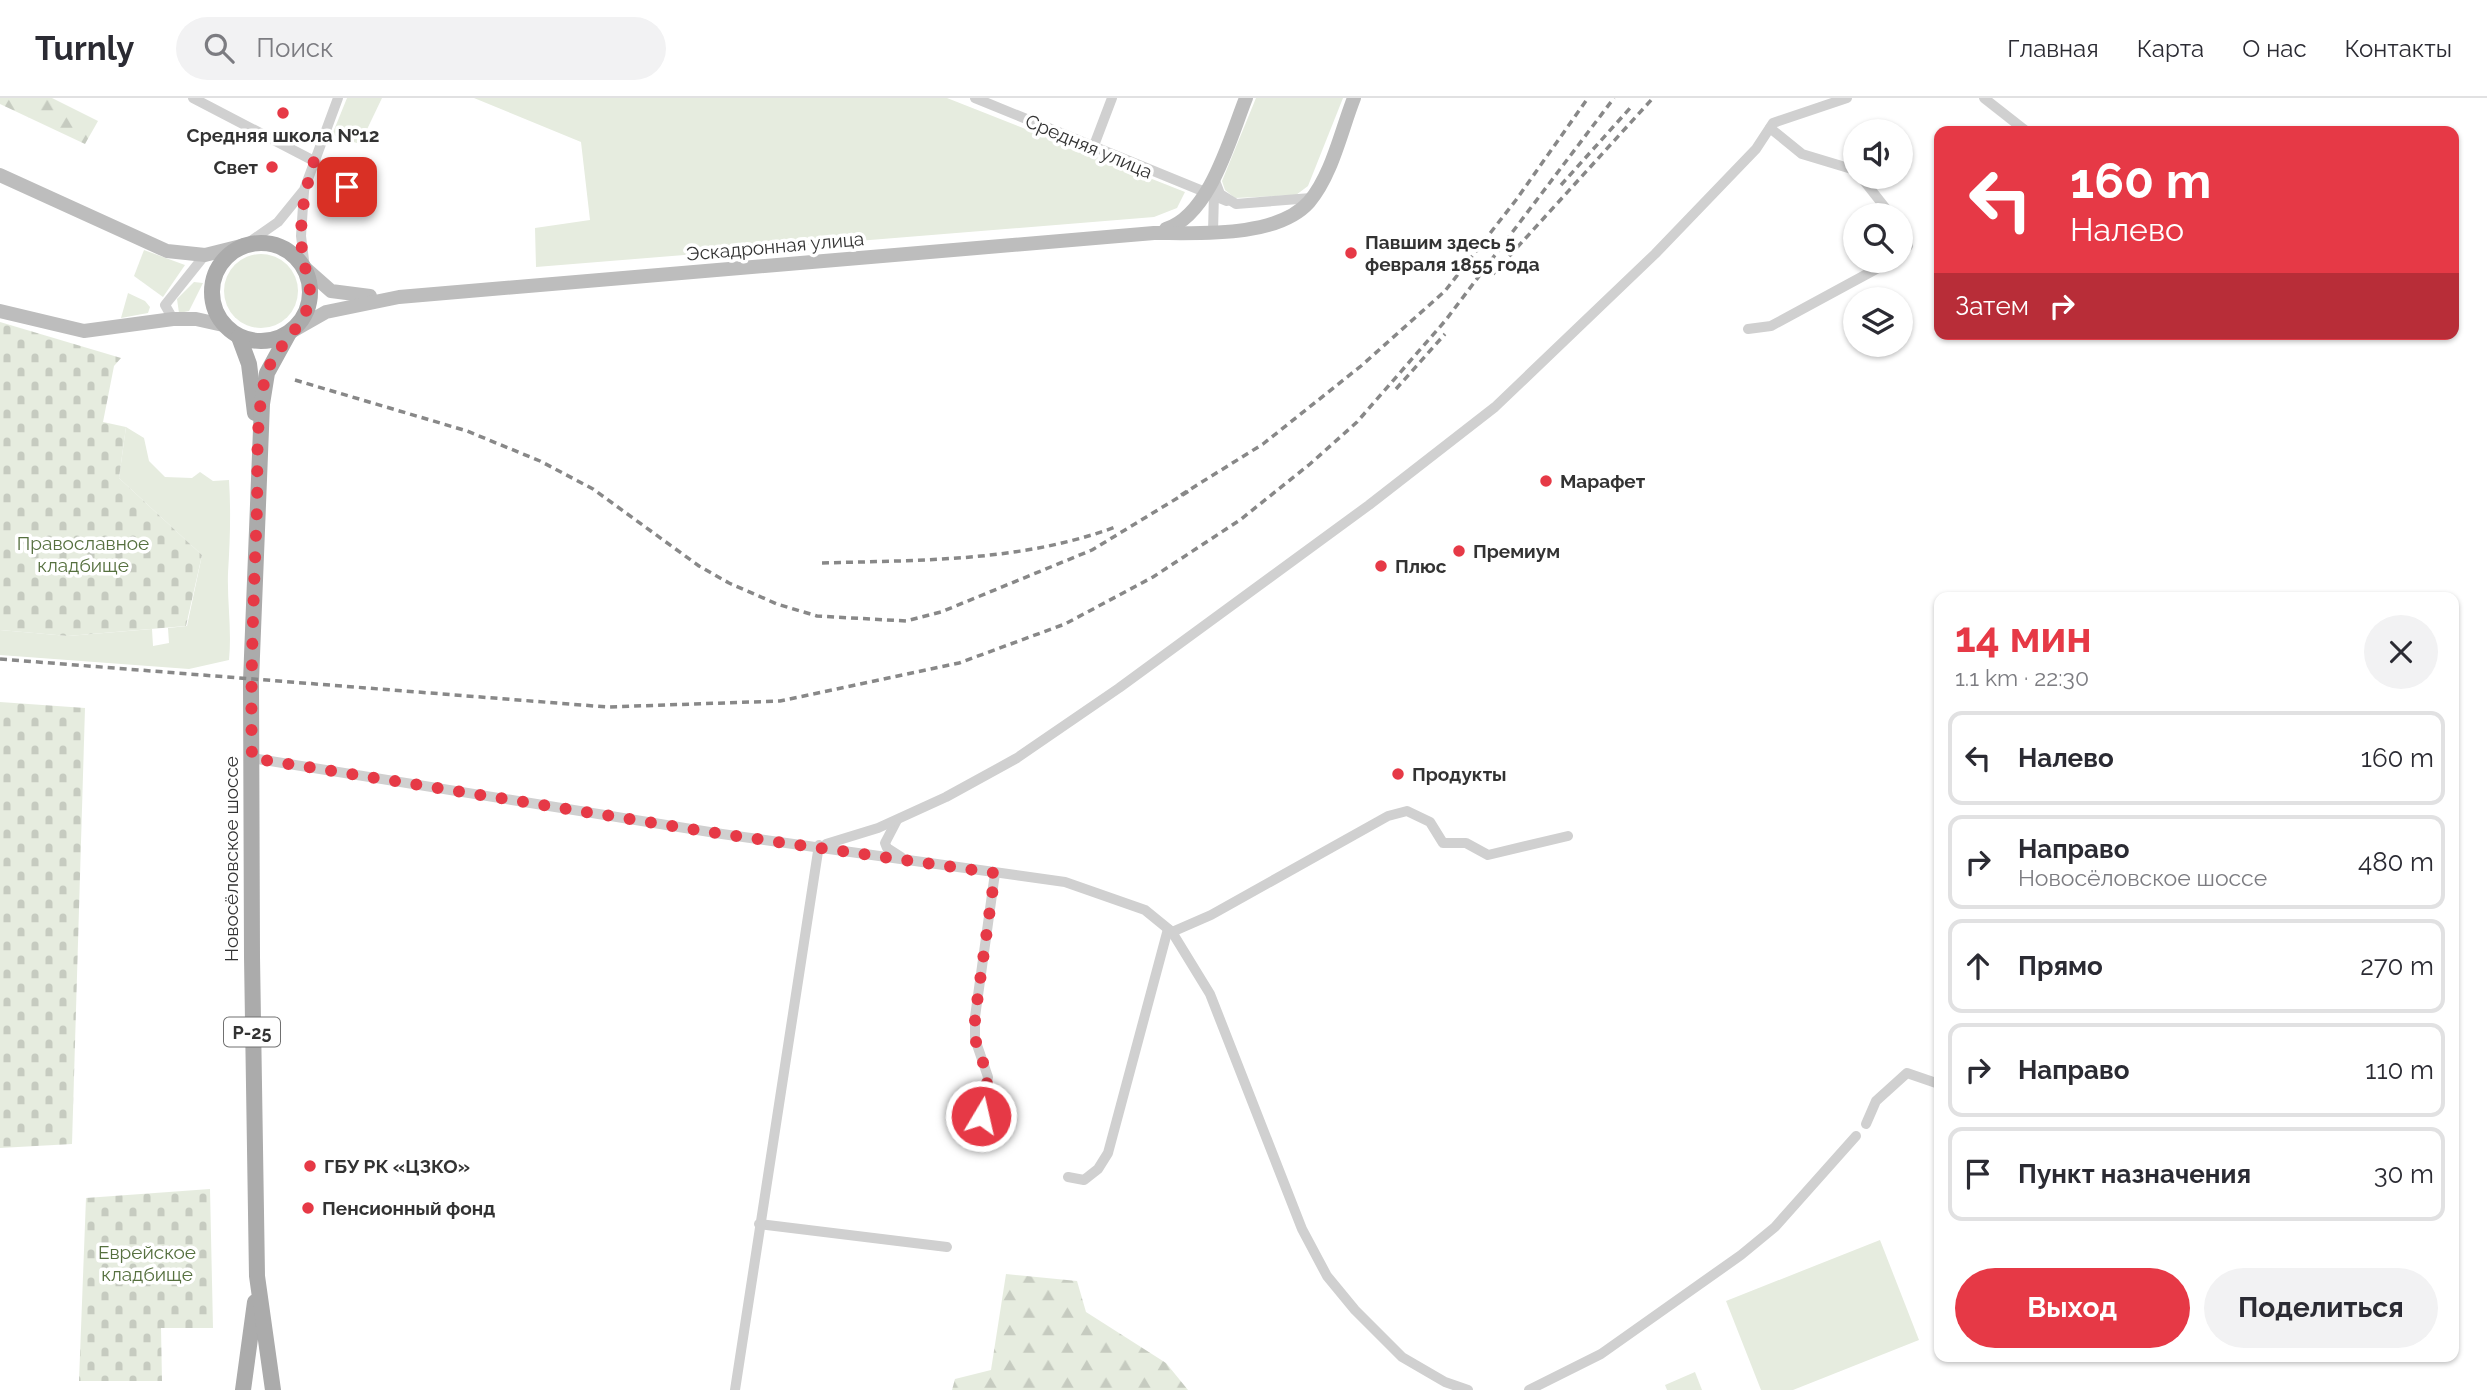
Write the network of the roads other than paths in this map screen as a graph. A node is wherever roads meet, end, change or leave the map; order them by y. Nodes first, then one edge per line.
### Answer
1 (192, 98) edge
2 (338, 98) edge
3 (1112, 98) edge
4 (1246, 98) edge
5 (1354, 98) edge
6 (1847, 98) edge
7 (1984, 98) edge
8 (982, 99) edge
9 (2020, 126) edge
10 (1770, 128) junction
11 (1093, 148) junction
12 (314, 161) junction
13 (1843, 166) edge
14 (0, 175) edge
15 (1214, 178) junction
16 (1870, 189) edge
17 (304, 190) junction
18 (1209, 195) junction
19 (1312, 198) junction
20 (364, 201) dead end
21 (1227, 201) junction
22 (1882, 203) edge
23 (1213, 232) junction
24 (1154, 233) junction
25 (245, 245) junction
26 (205, 255) junction
27 (305, 268) junction
28 (1869, 273) edge
29 (399, 297) junction
30 (0, 311) edge
31 (173, 319) junction
32 (223, 325) junction
33 (1748, 329) dead end
34 (289, 333) junction
35 (239, 337) junction
36 (259, 436) junction
37 (252, 758) junction
38 (897, 819) junction
39 (1568, 836) dead end
40 (819, 845) junction
41 (906, 860) junction
42 (995, 873) junction
43 (1170, 930) junction
44 (1934, 1082) edge
45 (981, 1116) dead end
46 (1866, 1124) dead end
47 (1856, 1136) dead end
48 (1068, 1177) dead end
49 (760, 1224) junction
50 (947, 1248) dead end
51 (258, 1283) junction
52 (243, 1390) edge
53 (273, 1390) edge
54 (735, 1390) edge
55 (1468, 1390) edge
56 (1529, 1390) edge

1 - 12 street
2 - 12 street
3 - 11 street
4 - 15 main road
5 - 19 main road
6 - 10 street
7 - 9 street
8 - 11 street, Средняя улица
10 - 13 street
10 - 38 street
11 - 18 street, Средняя улица
12 - 17 street
12 - 20 street
14 - 26 main road
15 - 18 main road
15 - 21 street
16 - 22 street
17 - 25 street
17 - 27 street
18 - 21 street, Средняя улица
18 - 23 street
18 - 24 main road
19 - 21 street, Средняя улица
19 - 23 main road
23 - 24 main road
24 - 29 main road, Эскадронная улица
25 - 26 main road
25 - 27 main road
25 - 32 main road
26 - 31 street
27 - 29 main road
27 - 34 main road
28 - 33 street
29 - 34 main road
30 - 31 main road
31 - 32 main road
32 - 35 main road
34 - 35 main road
34 - 36 main road, Новосёловское шоссе
35 - 36 main road, Новосёловское шоссе
36 - 37 main road, Новосёловское шоссе / Р-25
37 - 40 street
37 - 51 main road, Новосёловское шоссе / Р-25
38 - 40 street
38 - 41 street
39 - 43 street
40 - 41 street
40 - 49 street
41 - 42 street
42 - 43 street
42 - 45 street
43 - 48 street
43 - 55 street
44 - 46 street
47 - 56 street
49 - 50 street
49 - 54 street
51 - 52 main road, Новосёловское шоссе / Р-25
51 - 53 main road, Новосёловское шоссе / Р-25

